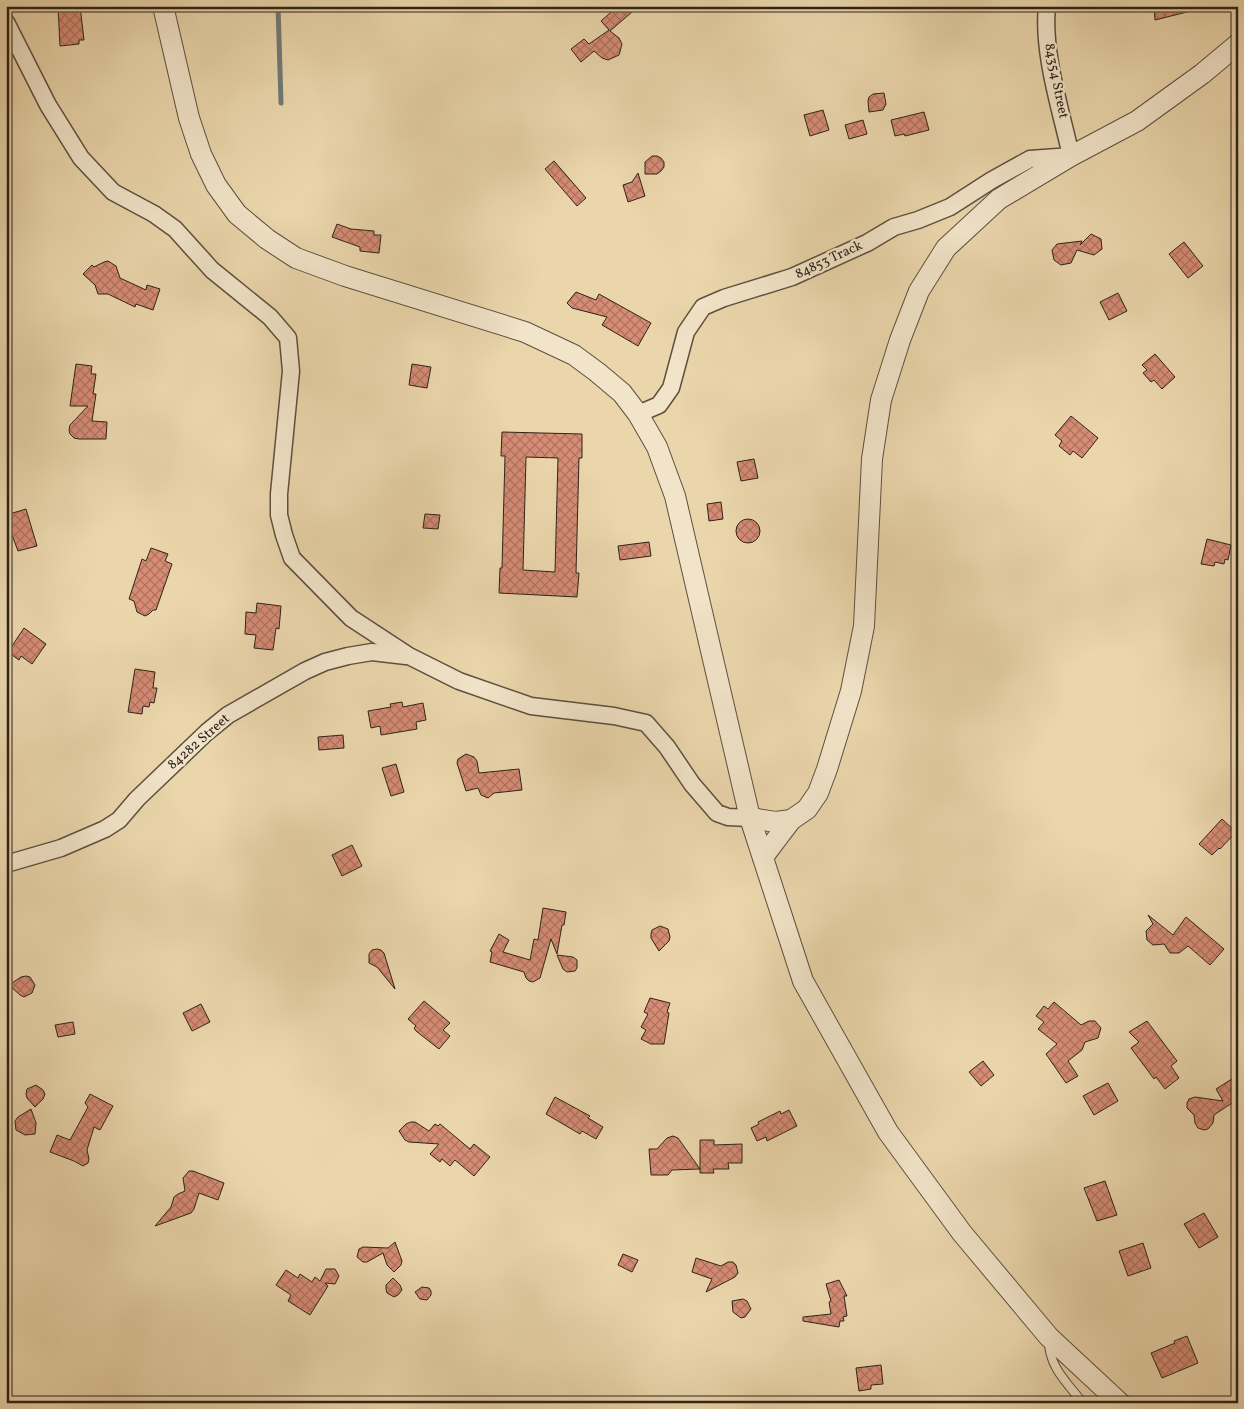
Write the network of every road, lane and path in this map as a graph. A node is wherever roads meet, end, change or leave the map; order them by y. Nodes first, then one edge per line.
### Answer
1 (163, 6) edge
2 (1047, 6) edge
3 (6, 22) edge
4 (1238, 44) edge
5 (1071, 156) junction
6 (638, 414) junction
7 (408, 656) junction
8 (750, 818) junction
9 (791, 820) junction
10 (763, 857) junction
11 (6, 864) edge
12 (1049, 1337) junction
13 (1082, 1403) edge
14 (1120, 1403) edge

1 - 6 street
2 - 5 street, 84354 Street
3 - 7 street
4 - 5 street
5 - 6 street, 84853 Track
5 - 9 street
6 - 8 street
7 - 8 street
7 - 11 street, 84282 Street
8 - 9 street
8 - 10 street
9 - 10 street
10 - 12 street
12 - 13 lane
12 - 14 street

